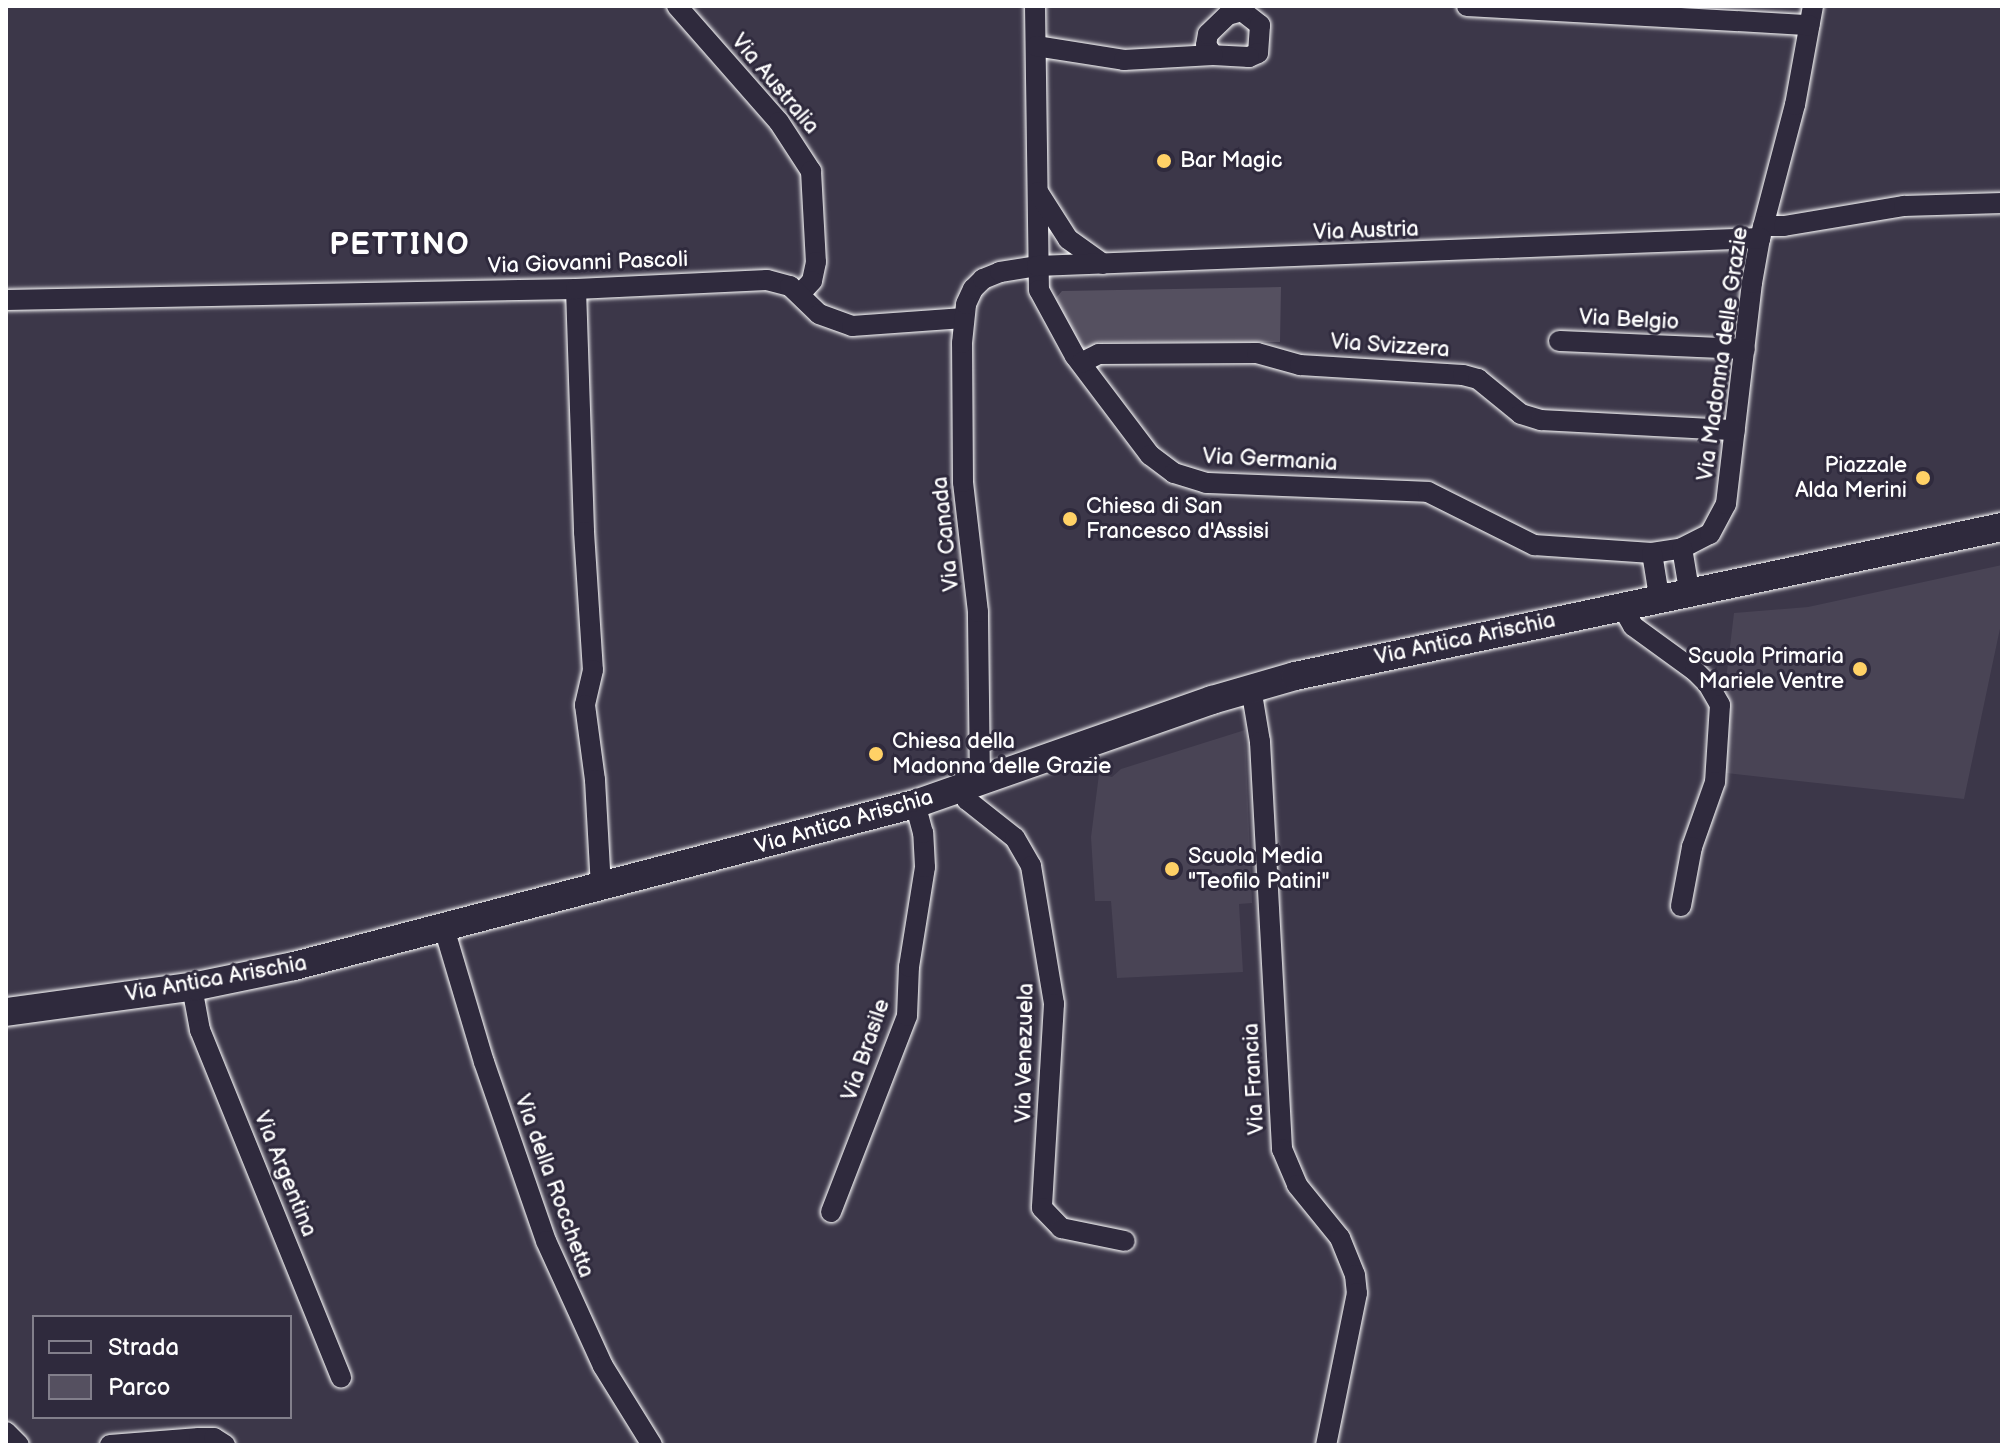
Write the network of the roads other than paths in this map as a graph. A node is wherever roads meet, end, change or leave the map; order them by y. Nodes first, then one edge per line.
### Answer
1 (677, 6) edge
2 (1035, 6) edge
3 (1467, 6) edge
4 (1251, 8) edge
5 (1811, 15) edge
6 (1208, 34) junction
7 (1036, 46) junction
8 (1182, 55) junction
9 (1213, 55) junction
10 (1036, 188) junction
11 (2002, 203) edge
12 (1762, 232) junction
13 (1103, 264) junction
14 (1037, 266) junction
15 (977, 283) joint
16 (576, 289) junction
17 (800, 294) junction
18 (6, 300) edge
19 (964, 318) junction
20 (1559, 341) dead end
21 (1745, 349) junction
22 (1081, 363) junction
23 (1735, 430) junction
24 (2002, 527) edge
25 (1682, 548) junction
26 (1652, 553) junction
27 (1689, 590) junction
28 (1659, 596) junction
29 (1621, 605) junction
30 (1251, 688) junction
31 (970, 785) junction
32 (915, 804) junction
33 (601, 887) junction
34 (1681, 906) dead end
35 (444, 928) junction
36 (192, 987) junction
37 (6, 1012) edge
38 (831, 1212) dead end
39 (1125, 1241) dead end
40 (341, 1377) dead end
41 (6, 1432) edge
42 (19, 1445) edge
43 (110, 1445) edge
44 (225, 1445) edge
45 (652, 1445) edge
46 (1326, 1445) edge

1 - 17 street, Via Australia
2 - 7 street, Via Germania
3 - 5 street
4 - 6 street
4 - 9 street
5 - 12 street, Via Madonna delle Grazie
6 - 8 street
6 - 9 street
7 - 8 street
7 - 10 street, Via Germania
8 - 9 street
10 - 13 street, Via Germania
10 - 14 street, Via Germania
11 - 12 street, Via Austria
12 - 13 street, Via Austria
12 - 21 street, Via Madonna delle Grazie
13 - 14 street, Via Austria
14 - 15 street, Via Austria
14 - 22 street, Via Germania
15 - 19 street, Via Canada
16 - 17 street, Via Giovanni Pascoli
16 - 18 street, Via Giovanni Pascoli
16 - 33 street
17 - 19 street, Via Giovanni Pascoli
19 - 31 street, Via Canada
20 - 21 street, Via Belgio
21 - 23 street, Via Madonna delle Grazie
22 - 23 street, Via Svizzera
22 - 26 street, Via Germania
23 - 25 street, Via Madonna delle Grazie
24 - 27 main road, Via Antica Arischia
25 - 26 street, Via Germania
25 - 27 street
26 - 28 street
27 - 28 main road, Via Antica Arischia
28 - 29 main road, Via Antica Arischia
29 - 30 main road, Via Antica Arischia
29 - 34 street
30 - 31 main road, Via Antica Arischia
30 - 46 street, Via Francia
31 - 32 main road, Via Antica Arischia
31 - 39 street, Via Venezuela
32 - 33 main road, Via Antica Arischia
32 - 38 street, Via Brasile
33 - 35 main road, Via Antica Arischia
35 - 36 main road, Via Antica Arischia
35 - 45 street, Via della Rocchetta
36 - 37 main road, Via Antica Arischia
36 - 40 street, Via Argentina
41 - 42 street
43 - 44 street

